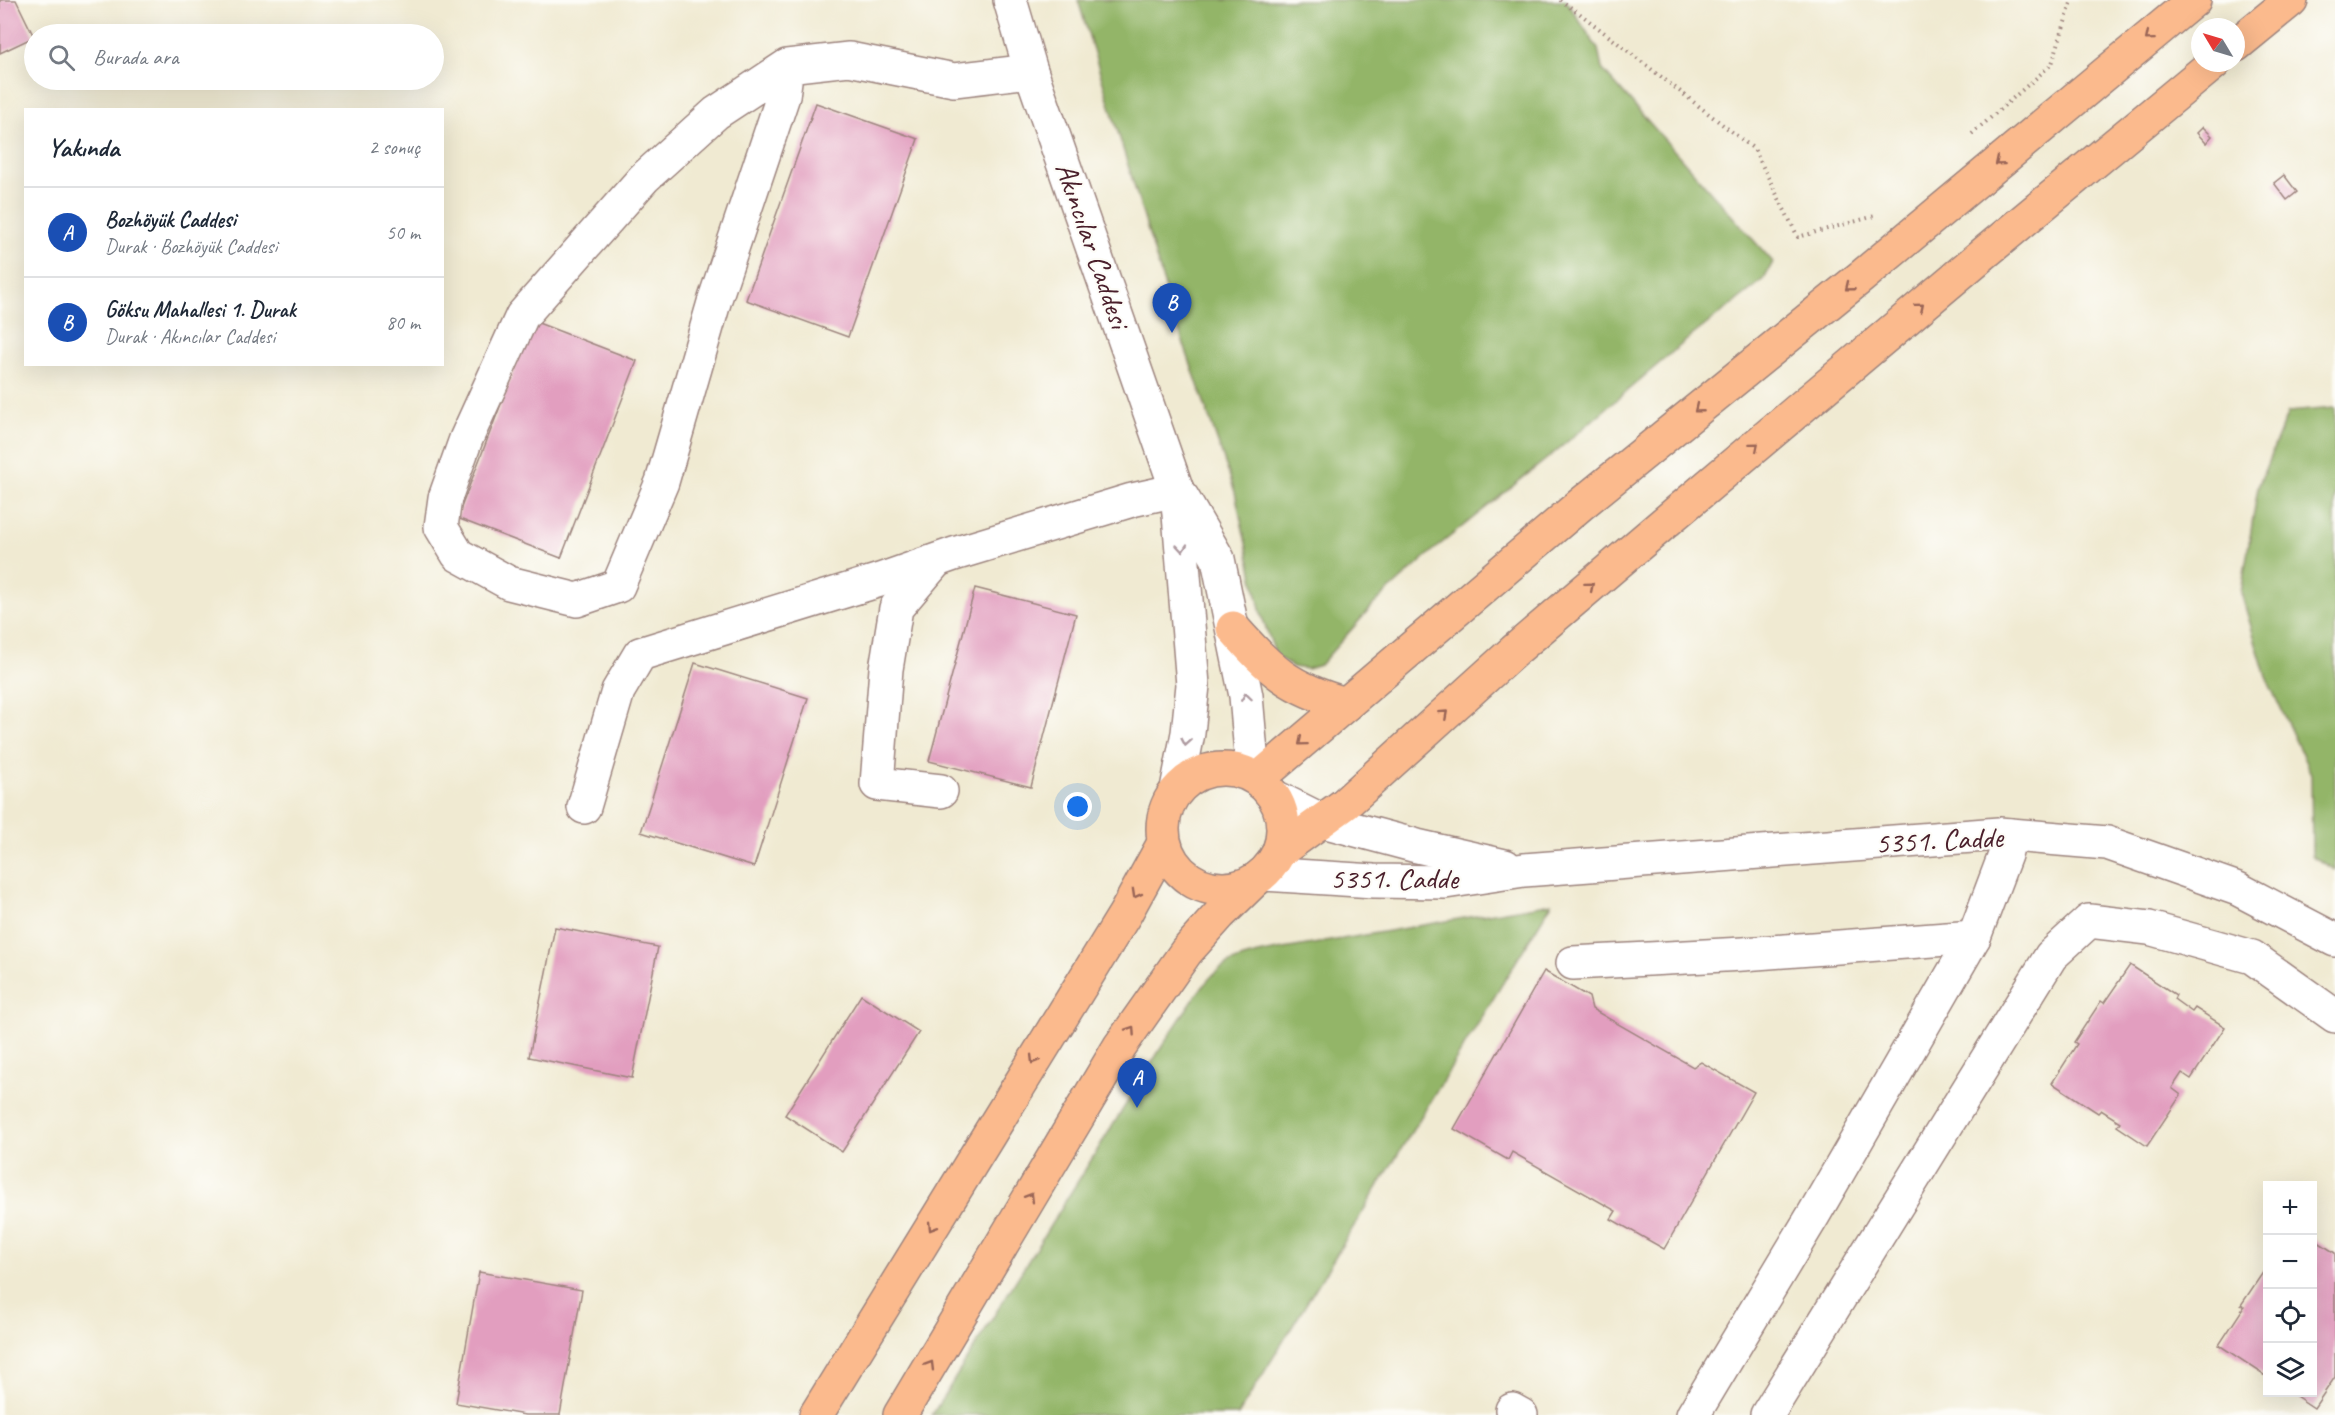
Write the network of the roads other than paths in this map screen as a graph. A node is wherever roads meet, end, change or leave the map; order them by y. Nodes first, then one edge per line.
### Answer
1 (1010, 0) edge
2 (2194, 0) edge
3 (2290, 0) edge
4 (2245, 38) edge
5 (787, 66) junction
6 (1031, 71) junction
7 (2203, 72) edge
8 (1177, 490) junction
9 (937, 561) junction
10 (1233, 628) junction
11 (1346, 704) junction
12 (1262, 784) junction
13 (1369, 784) junction
14 (1177, 789) junction
15 (941, 790) dead end
16 (584, 807) dead end
17 (1323, 820) junction
18 (2010, 835) junction
19 (1396, 840) junction
20 (1164, 843) junction
21 (1266, 868) junction
22 (1524, 870) junction
23 (1974, 937) junction
24 (2335, 940) edge
25 (1574, 963) dead end
26 (2335, 1016) edge
27 (816, 1415) edge
28 (900, 1415) edge
29 (1694, 1415) edge
30 (1767, 1415) edge

1 - 6 street, Akıncılar Caddesi
2 -> 11 main road
3 - 4 main road
5 - 5 street
5 - 6 street
6 - 8 street, Akıncılar Caddesi
13 -> 7 main road
8 - 9 street
8 - 10 street, Akıncılar Caddesi
8 -> 14 street, Akıncılar Caddesi
9 - 15 street
9 - 16 street
10 - 11 main road
12 -> 10 street, Akıncılar Caddesi
11 -> 12 main road
12 - 14 main road
12 - 17 street, 5351. Cadde
12 - 21 main road
13 - 17 main road
13 - 19 street
14 - 20 main road
17 - 19 street, 5351. Cadde
17 - 21 main road
18 - 22 street, 5351. Cadde
18 - 23 street
18 - 24 street, 5351. Cadde
19 - 22 street, 5351. Cadde
20 - 21 main road
20 -> 27 main road
21 - 22 street, 5351. Cadde
28 -> 21 main road
23 - 25 street
23 - 29 street
26 - 30 street

